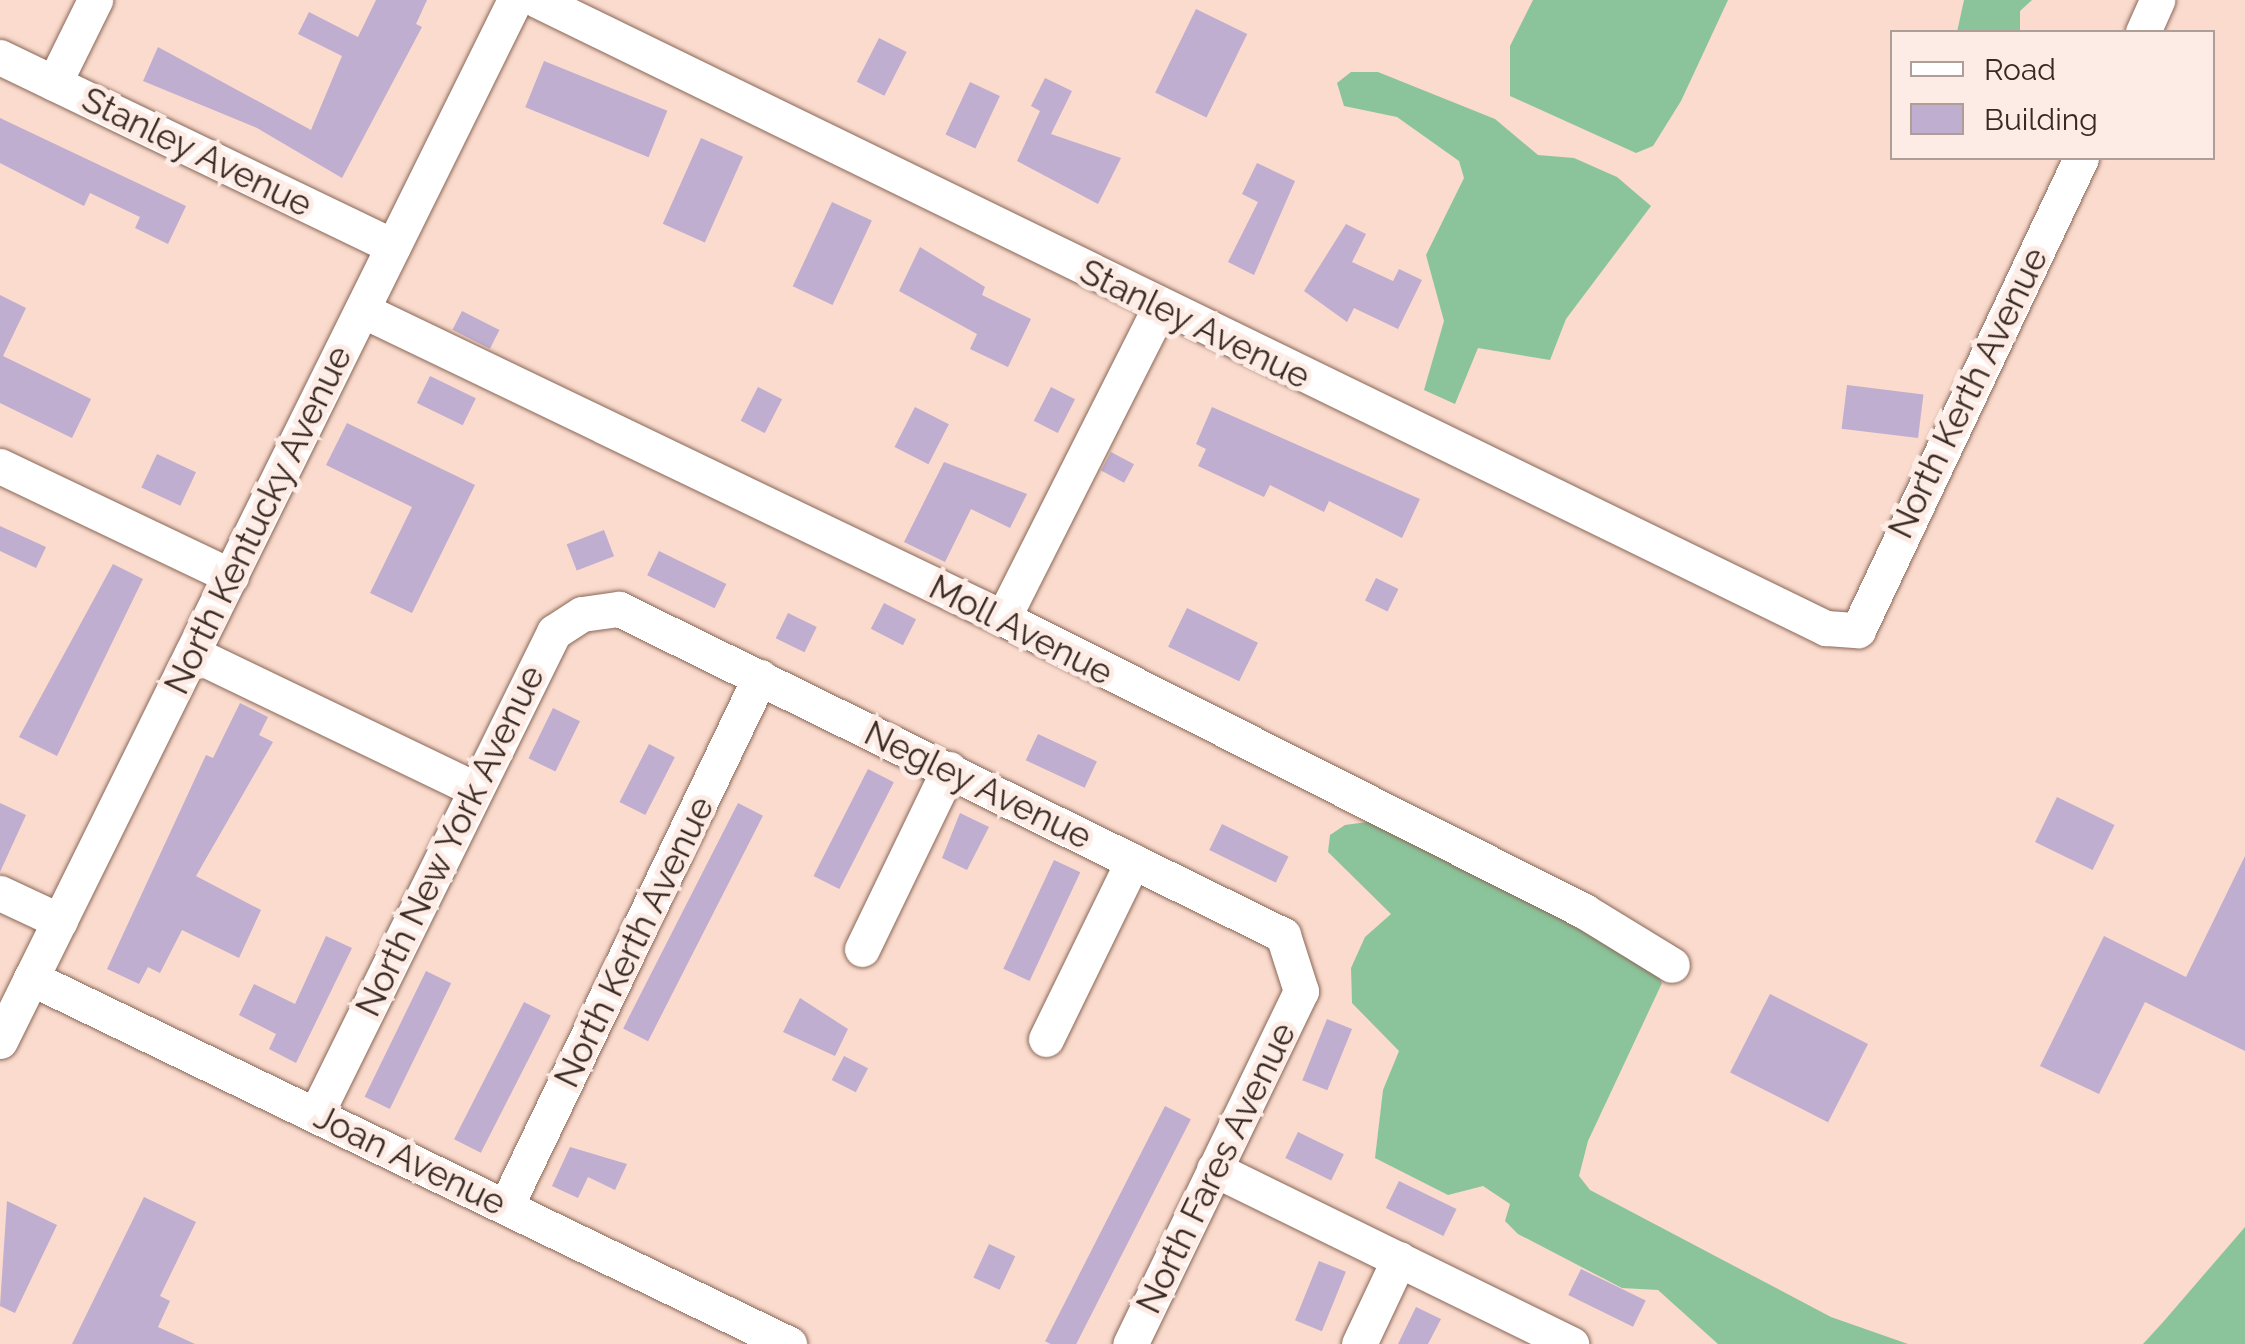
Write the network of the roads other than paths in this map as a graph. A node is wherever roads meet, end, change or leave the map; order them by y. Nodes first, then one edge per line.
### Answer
1 (96, 0) edge
2 (516, 0) edge
3 (537, 0) edge
4 (2157, 0) edge
5 (2145, 30) edge
6 (0, 57) edge
7 (54, 82) junction
8 (2080, 160) edge
9 (394, 246) junction
10 (1160, 307) junction
11 (362, 310) junction
12 (0, 466) edge
13 (230, 576) junction
14 (618, 609) joint
15 (1003, 618) junction
16 (1858, 630) joint
17 (192, 654) junction
18 (760, 677) junction
19 (949, 769) junction
20 (474, 789) junction
21 (1132, 861) junction
22 (0, 894) edge
23 (60, 921) junction
24 (862, 949) dead end
25 (1672, 965) dead end
26 (31, 978) junction
27 (1301, 991) joint
28 (1046, 1039) dead end
29 (0, 1040) edge
30 (316, 1114) junction
31 (1214, 1169) junction
32 (506, 1206) junction
33 (1399, 1259) junction
34 (789, 1344) edge
35 (1130, 1344) edge
36 (1359, 1344) edge
37 (1572, 1344) edge

1 - 7 street
2 - 9 street, North Kentucky Avenue
3 - 10 street, Stanley Avenue
4 - 5 street
6 - 7 street, Stanley Avenue
7 - 9 street, Stanley Avenue
8 - 16 street, North Kerth Avenue
9 - 11 street, North Kentucky Avenue
10 - 15 street
10 - 16 street, Stanley Avenue
11 - 13 street, North Kentucky Avenue
11 - 15 street, Moll Avenue
12 - 13 street
13 - 17 street, North Kentucky Avenue
14 - 18 street, Negley Avenue
14 - 20 street, North New York Avenue
15 - 25 street, Moll Avenue
17 - 20 street
17 - 23 street, North Kentucky Avenue
18 - 19 street, Negley Avenue
18 - 32 street, North Kerth Avenue
19 - 21 street, Negley Avenue
19 - 24 street
20 - 30 street, North New York Avenue
21 - 27 street, Negley Avenue
21 - 28 street
22 - 23 street
23 - 26 street, North Kentucky Avenue
26 - 29 street, North Kentucky Avenue
26 - 30 street, Joan Avenue
27 - 31 street, North Fares Avenue
30 - 32 street, Joan Avenue
31 - 33 street
31 - 35 street, North Fares Avenue
32 - 34 street, Joan Avenue
33 - 36 street
33 - 37 street

